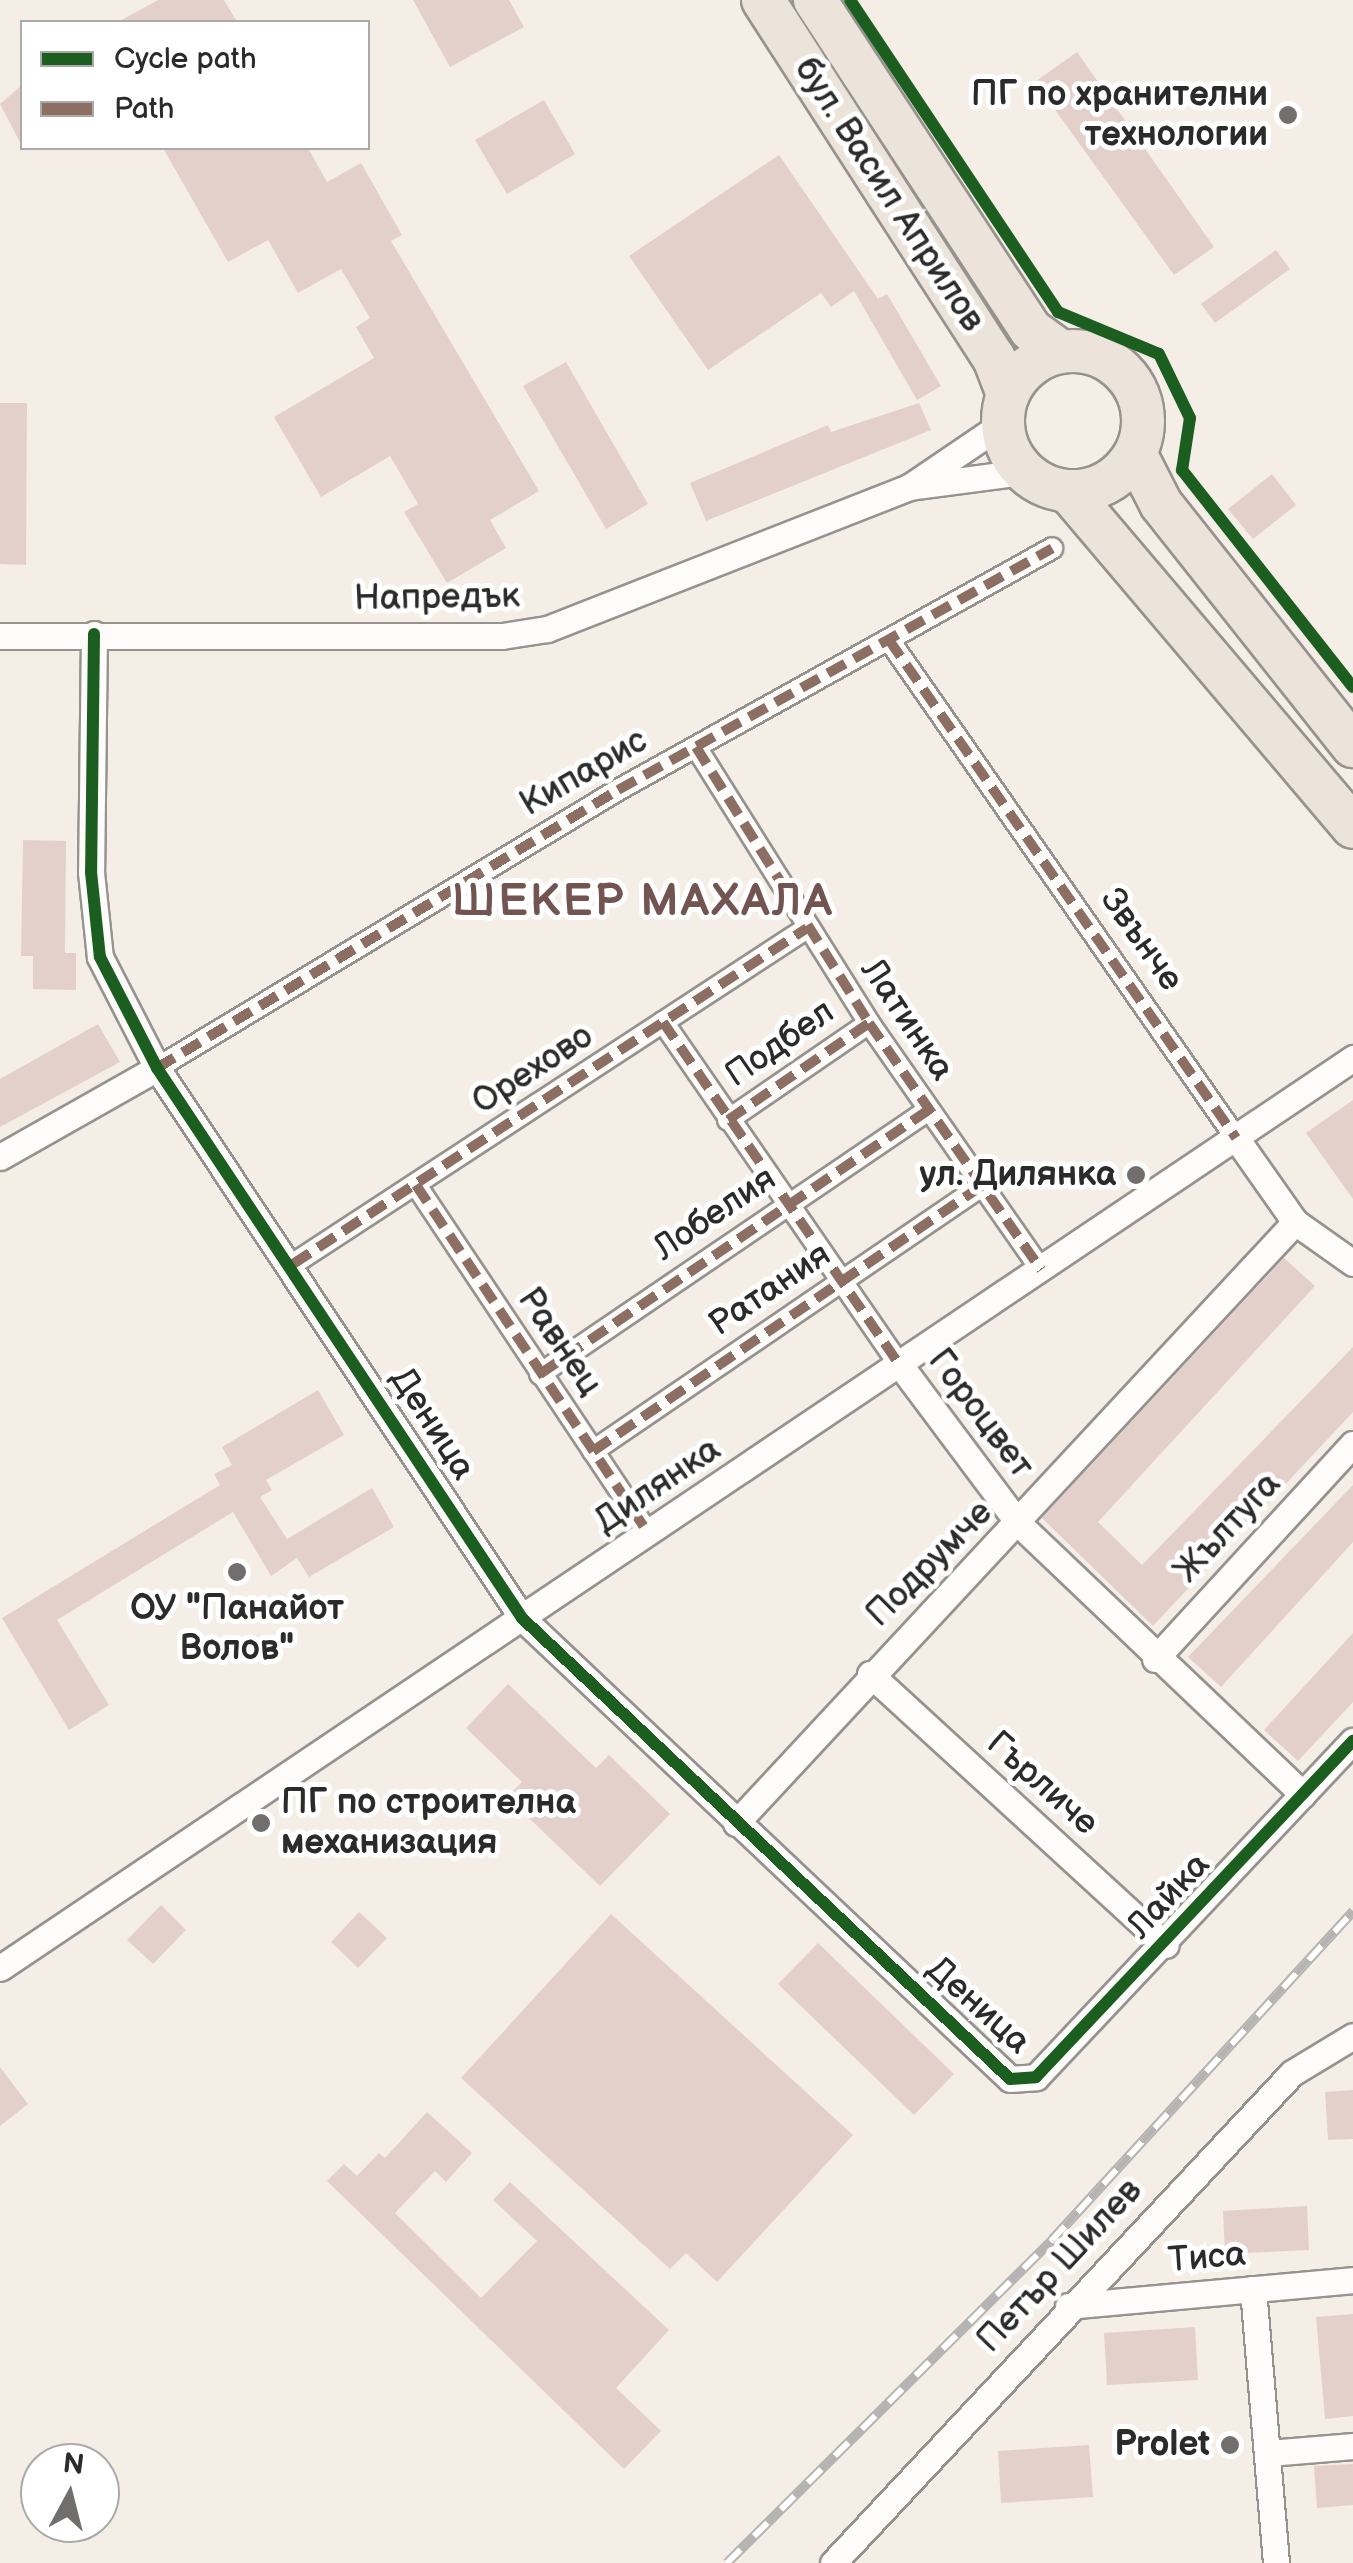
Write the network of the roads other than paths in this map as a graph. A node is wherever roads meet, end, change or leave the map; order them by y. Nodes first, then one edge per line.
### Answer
1 (763, 0) edge
2 (816, 0) edge
3 (1061, 352) junction
4 (1005, 409) junction
5 (1136, 456) junction
6 (1024, 472) junction
7 (909, 487) junction
8 (1069, 492) junction
9 (1052, 548) dead end
10 (94, 634) junction
11 (0, 636) edge
12 (889, 640) junction
13 (1353, 746) edge
14 (696, 747) junction
15 (1353, 827) edge
16 (807, 928) junction
17 (664, 1022) junction
18 (869, 1022) junction
19 (1353, 1058) edge
20 (157, 1068) junction
21 (928, 1110) junction
22 (728, 1120) junction
23 (1236, 1138) junction
24 (0, 1157) edge
25 (984, 1184) junction
26 (416, 1186) junction
27 (787, 1204) junction
28 (1296, 1222) junction
29 (1353, 1263) edge
30 (293, 1264) junction
31 (1041, 1270) junction
32 (838, 1283) junction
33 (900, 1364) junction
34 (540, 1374) junction
35 (1353, 1444) edge
36 (592, 1451) junction
37 (1018, 1524) junction
38 (649, 1534) junction
39 (522, 1618) junction
40 (1155, 1659) junction
41 (870, 1674) junction
42 (1353, 1742) edge
43 (1302, 1794) junction
44 (736, 1823) junction
45 (1166, 1945) junction
46 (0, 1968) edge
47 (1353, 2036) edge
48 (1024, 2084) joint
49 (1353, 2280) edge
50 (1253, 2289) junction
51 (1068, 2306) junction
52 (1353, 2446) edge
53 (1269, 2453) junction
54 (833, 2563) edge
55 (1276, 2563) edge

1 - 4 main road, бул. Васил Априлов
2 - 3 main road, бул. Васил Априлов
3 - 4 main road
3 - 5 main road
4 - 6 main road
4 - 7 street, Напредък
5 - 8 main road
5 - 13 main road
6 - 7 street, Напредък
6 - 8 main road
7 - 10 street, Напредък
8 - 15 main road
9 - 12 street, Кипарис
10 - 11 street, Напредък
10 - 20 street, Деница
12 - 14 street, Кипарис
12 - 23 street, Звънче
14 - 16 street, Латинка
14 - 20 street, Кипарис
16 - 17 street, Орехово
16 - 18 street, Латинка
17 - 22 street, Гороцвет
17 - 26 street, Орехово
18 - 21 street, Латинка
18 - 22 street, Подбел
19 - 23 street, Дилянка
20 - 24 street
20 - 30 street, Деница
21 - 25 street, Латинка
21 - 27 street, Лобелия
22 - 27 street, Гороцвет
23 - 28 street, Звънче
23 - 31 street, Дилянка
25 - 31 street, Латинка
25 - 32 street, Ратания
26 - 30 street, Орехово
26 - 34 street, Равнец
27 - 32 street, Гороцвет
27 - 34 street, Лобелия
28 - 29 street, Звънче
28 - 37 street, Подрумче
30 - 39 street, Деница
31 - 33 street, Дилянка
32 - 33 street, Гороцвет
32 - 36 street, Ратания
33 - 37 street, Гороцвет
33 - 38 street, Дилянка
34 - 36 street, Равнец
35 - 40 street, Жълтуга
36 - 38 street, Равнец
37 - 40 street, Гороцвет
37 - 41 street, Подрумче
38 - 39 street, Дилянка
39 - 44 street, Деница
39 - 46 street, Дилянка
40 - 43 street, Гороцвет
41 - 44 street, Подрумче
41 - 45 street, Гърличе
42 - 43 street, Лайка
43 - 45 street, Лайка
44 - 48 street, Деница
45 - 48 street, Лайка
47 - 51 street, Петър Шилев
49 - 50 street, Тиса
50 - 51 street, Тиса
50 - 53 street
51 - 54 street, Петър Шилев
52 - 53 street
53 - 55 street

